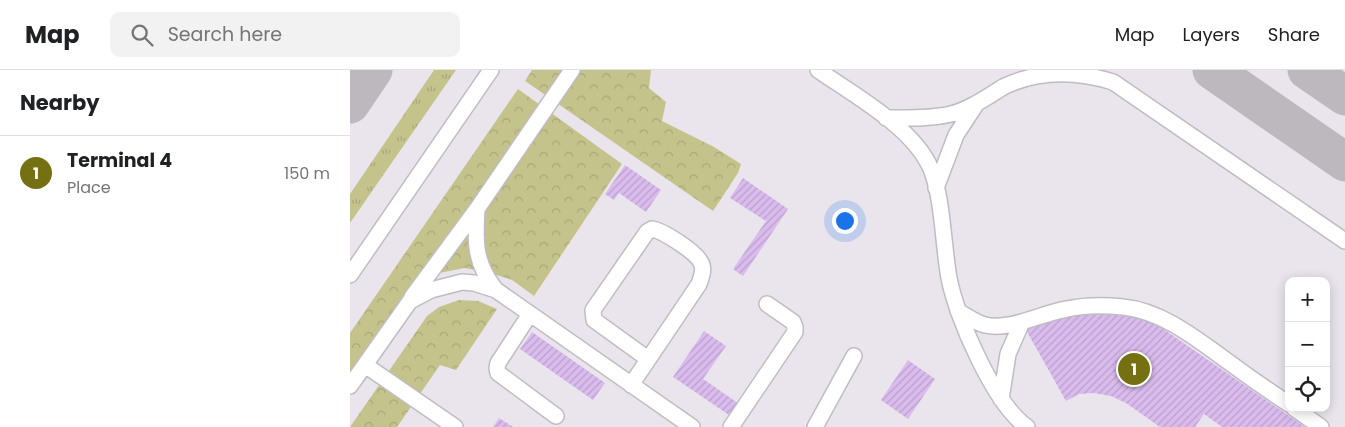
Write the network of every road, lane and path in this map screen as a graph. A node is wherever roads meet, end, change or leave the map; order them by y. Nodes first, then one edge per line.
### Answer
1 (492, 70) edge
2 (572, 70) edge
3 (818, 70) edge
4 (977, 102) junction
5 (886, 118) junction
6 (936, 188) junction
7 (477, 209) junction
8 (1345, 241) edge
9 (350, 275) edge
10 (496, 290) junction
11 (410, 301) junction
12 (768, 304) dead end
13 (958, 311) junction
14 (530, 314) junction
15 (1022, 322) junction
16 (854, 356) dead end
17 (648, 359) junction
18 (365, 365) junction
19 (631, 385) junction
20 (350, 386) edge
21 (1001, 398) junction
22 (1285, 401) edge
23 (1300, 412) edge
24 (556, 416) dead end
25 (455, 427) edge
26 (692, 427) edge
27 (731, 427) edge
28 (815, 427) edge
29 (1027, 427) edge
30 (1321, 427) edge

1 - 9 lane
2 - 7 lane
3 - 5 lane
4 - 5 lane
4 - 6 lane
4 - 8 lane
5 - 6 lane
6 - 13 lane
7 - 10 lane
7 - 11 lane
10 - 11 lane
10 - 14 lane
11 - 18 lane
12 - 27 lane
13 - 15 lane
13 - 21 lane
14 - 19 lane
14 - 24 lane
15 - 21 lane
15 - 22 lane
16 - 28 lane
17 - 17 lane
17 - 19 lane
18 - 20 lane
18 - 25 lane
19 - 26 lane
21 - 29 lane
23 - 30 lane

